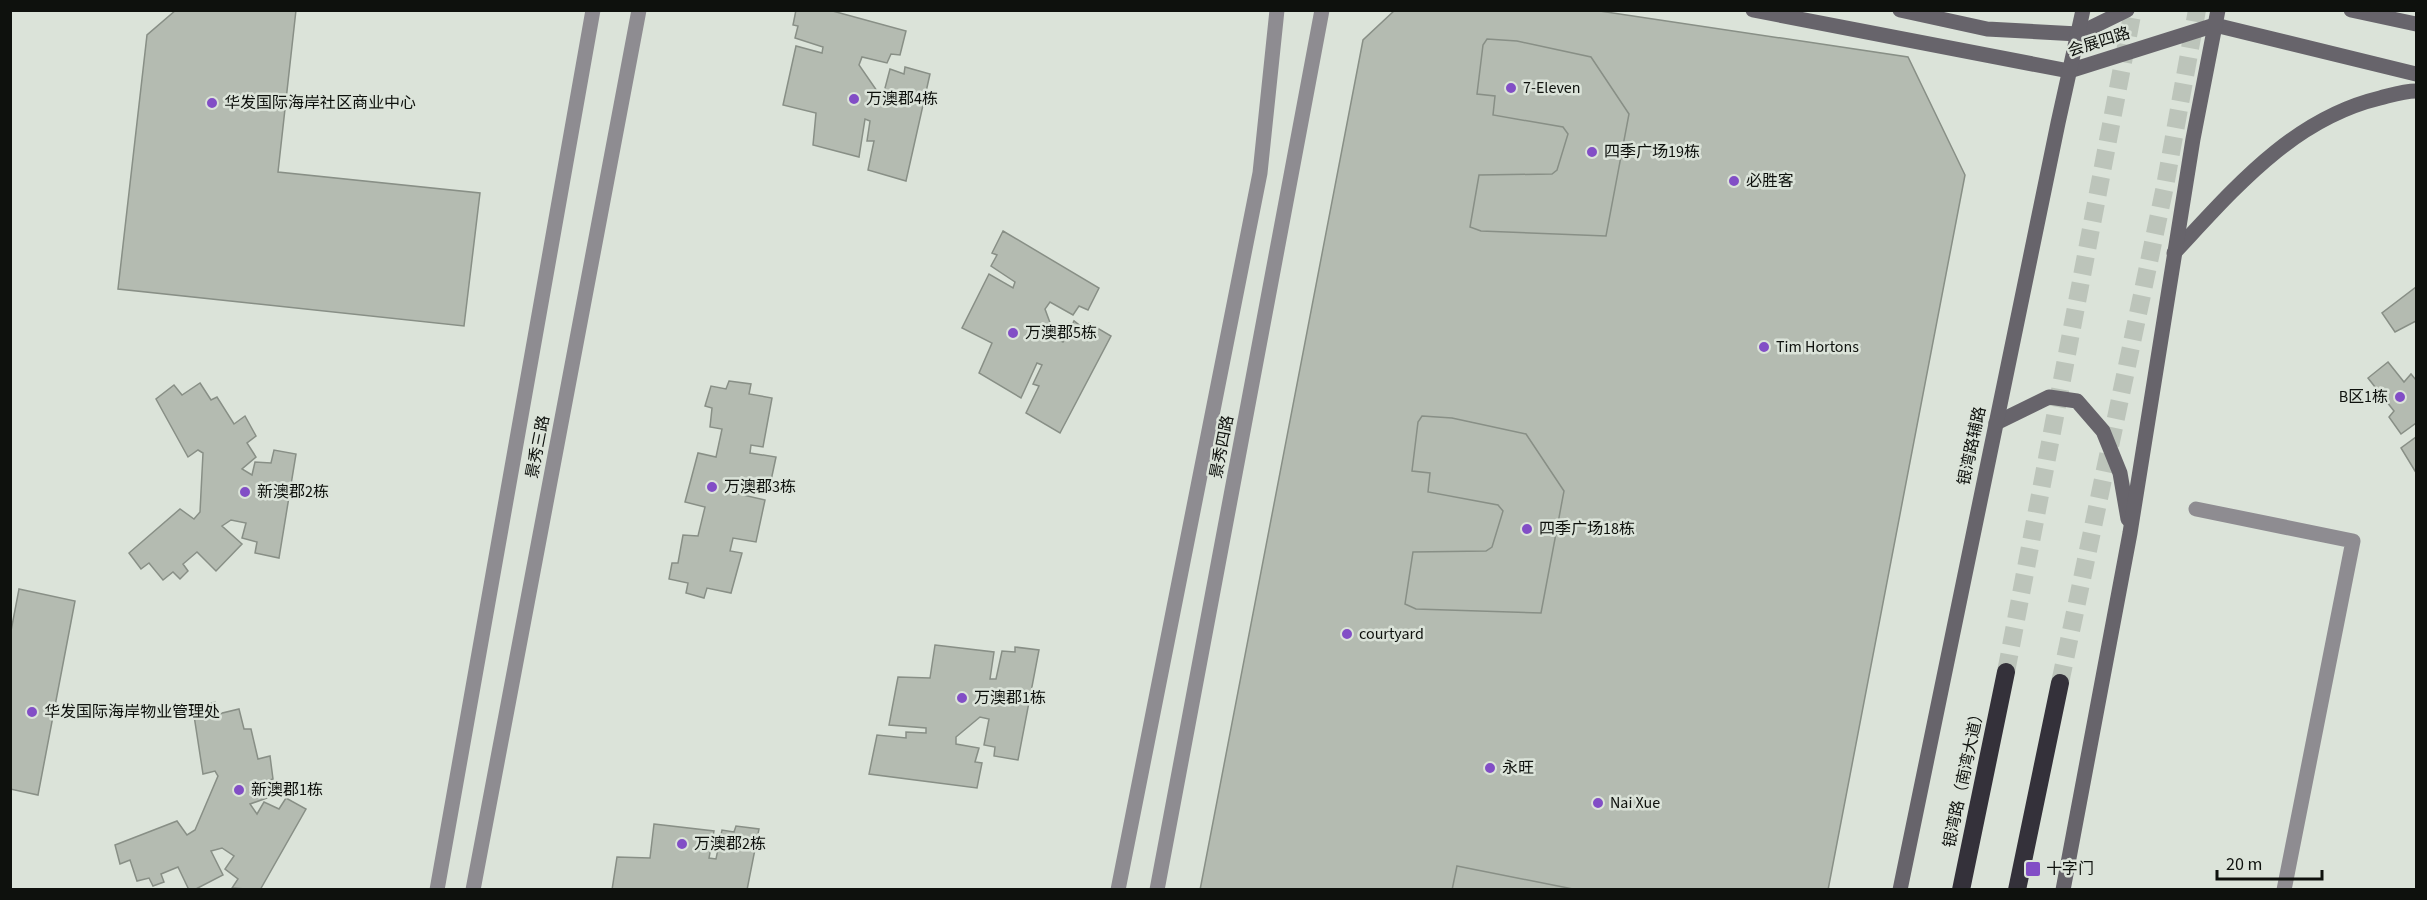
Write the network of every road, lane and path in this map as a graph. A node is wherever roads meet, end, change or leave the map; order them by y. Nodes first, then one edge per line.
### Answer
1 (593, 10) edge
2 (639, 10) edge
3 (1277, 10) edge
4 (1322, 10) edge
5 (1753, 10) edge
6 (1900, 10) edge
7 (2083, 10) edge
8 (2127, 10) edge
9 (2352, 10) edge
10 (2217, 18) edge
11 (2416, 24) edge
12 (2078, 34) junction
13 (2069, 71) junction
14 (2416, 74) edge
15 (2416, 90) edge
16 (2174, 253) junction
17 (1996, 423) junction
18 (2196, 509) dead end
19 (2130, 533) junction
20 (2006, 672) tunnel mouth
21 (2060, 683) tunnel mouth
22 (437, 890) edge
23 (473, 890) edge
24 (1118, 890) edge
25 (1157, 890) edge
26 (1900, 890) edge
27 (1961, 890) edge
28 (2017, 890) edge
29 (2063, 890) edge
30 (2284, 890) edge

1 - 22 street, 景秀三路
2 - 23 street, 景秀三路
3 - 24 street, 景秀四路
4 - 25 street, 景秀四路
5 - 13 main road, 会展四路
6 - 12 main road, 会展四路
7 - 12 main road, 银湾路辅路
8 - 12 main road
9 - 11 main road
10 - 13 main road, 会展四路
10 - 14 main road
10 - 16 main road
12 - 13 main road, 银湾路辅路
13 - 17 main road, 银湾路辅路
15 - 16 main road
16 - 19 main road
17 - 19 main road
17 - 26 main road, 银湾路辅路
18 - 30 street
19 - 29 main road
20 - 27 highway, 银湾路（南湾大道）
21 - 28 highway

